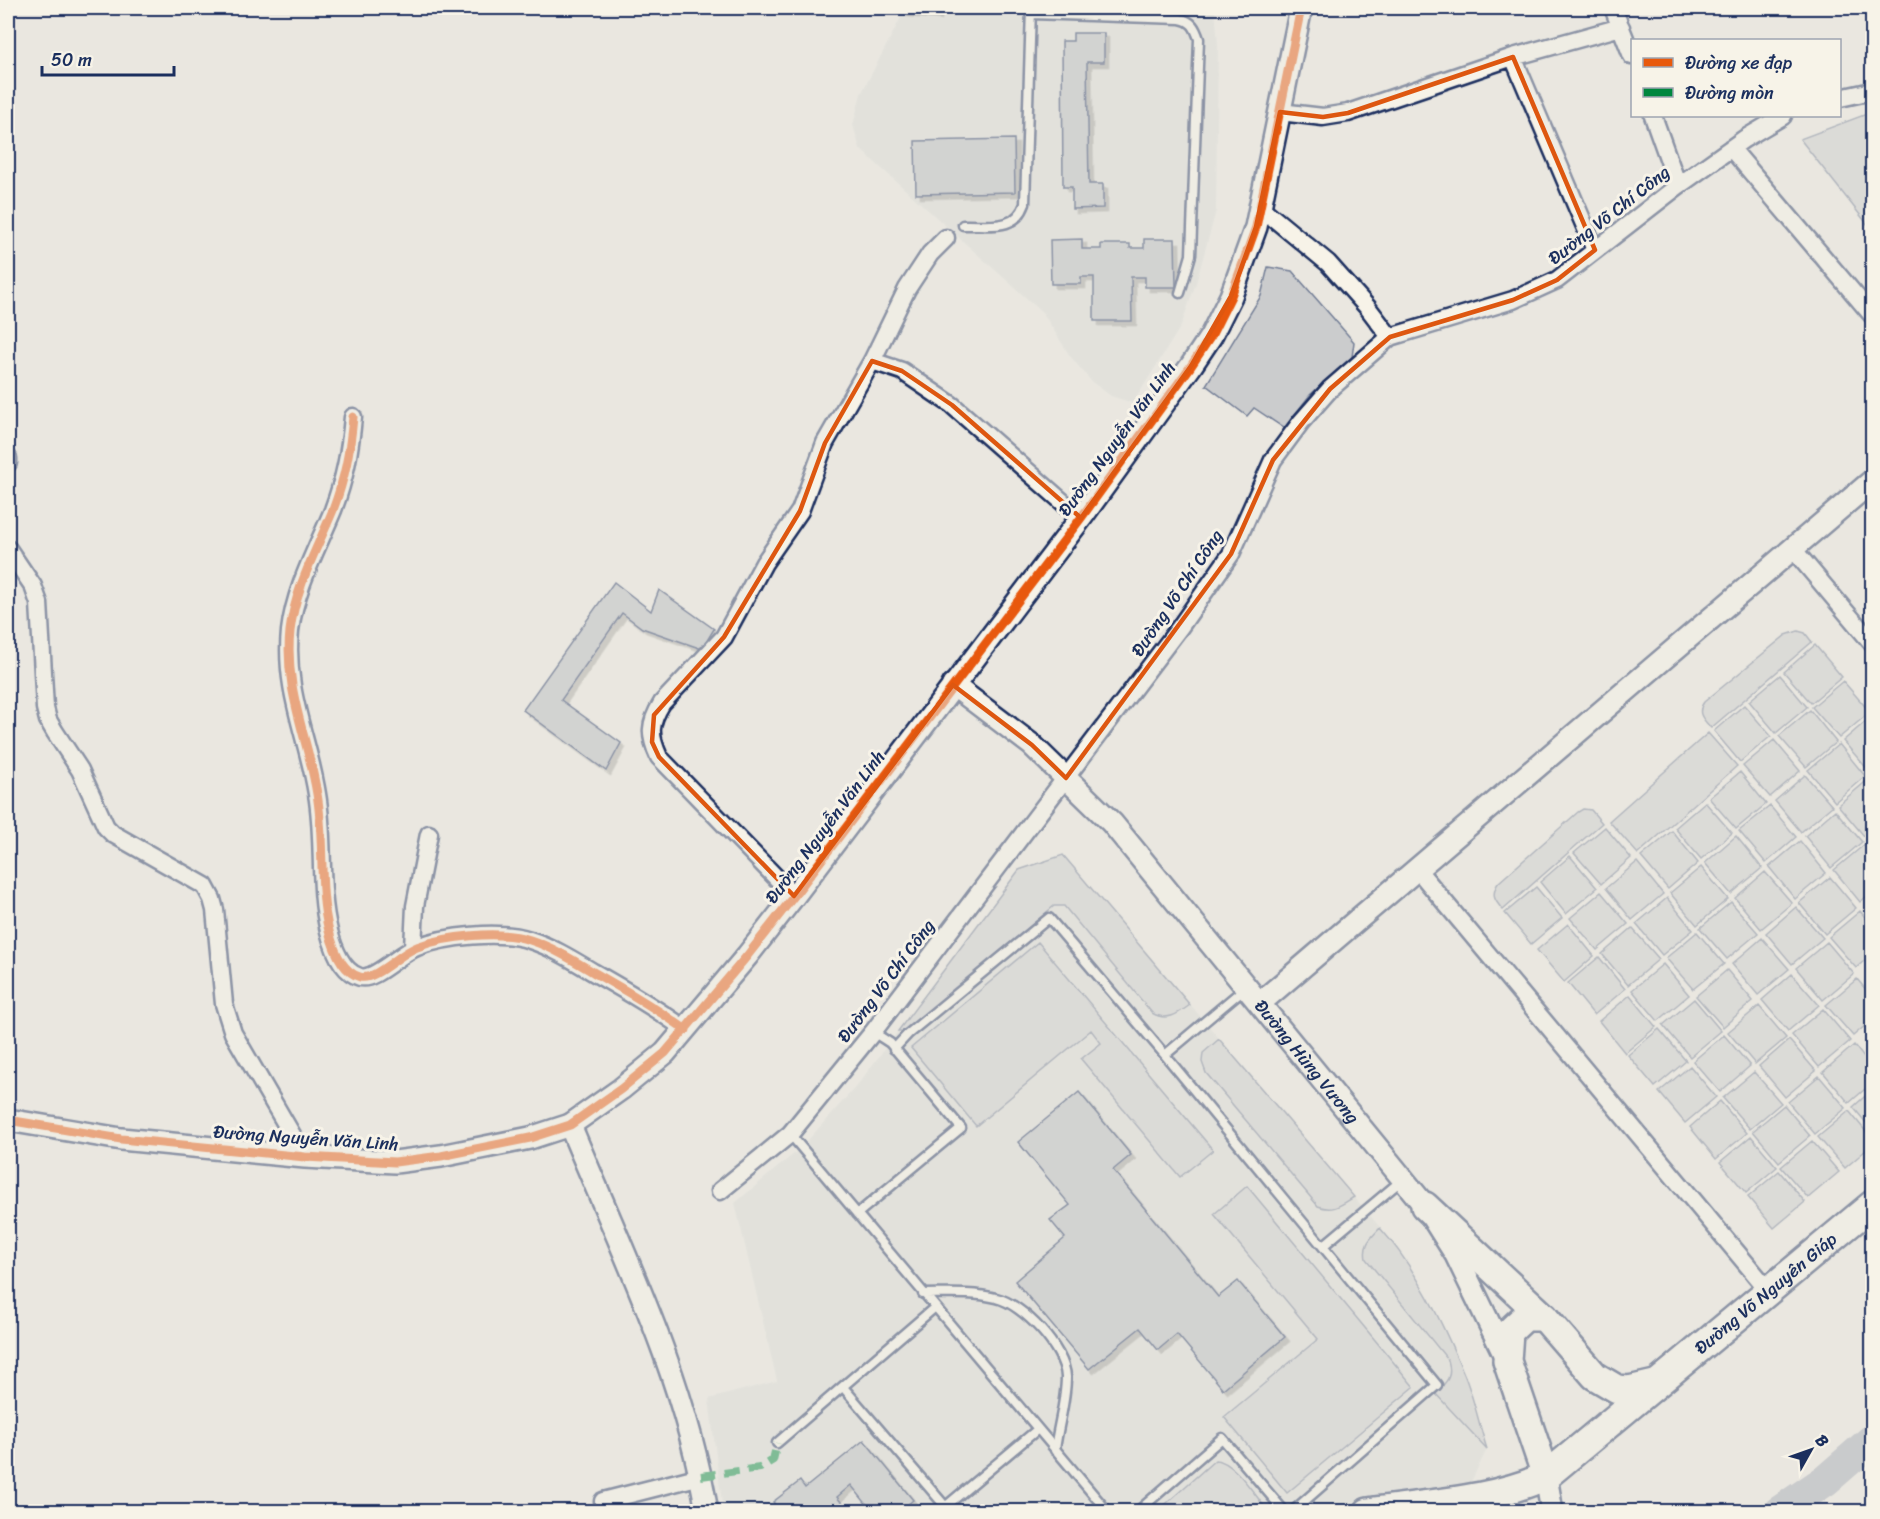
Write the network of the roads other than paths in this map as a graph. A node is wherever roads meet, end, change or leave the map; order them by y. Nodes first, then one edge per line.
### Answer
1 (1301, 8) edge
2 (1613, 8) edge
3 (1031, 11) edge
4 (1621, 27) junction
5 (1631, 53) edge
6 (1513, 57) junction
7 (1872, 91) edge
8 (1841, 98) edge
9 (1280, 112) junction
10 (1653, 117) edge
11 (1781, 117) edge
12 (1731, 148) junction
13 (1678, 186) junction
14 (1260, 207) junction
15 (963, 225) dead end
16 (946, 238) dead end
17 (1595, 250) junction
18 (1180, 293) dead end
19 (1872, 315) edge
20 (1390, 338) junction
21 (872, 361) junction
22 (353, 417) dead end
23 (8, 458) edge
24 (8, 463) edge
25 (1872, 481) edge
26 (1080, 518) junction
27 (8, 549) edge
28 (1793, 549) junction
29 (1872, 642) edge
30 (953, 685) junction
31 (1066, 778) junction
32 (429, 834) dead end
33 (1417, 869) junction
34 (794, 896) junction
35 (413, 948) junction
36 (1246, 987) junction
37 (1260, 1003) junction
38 (686, 1030) junction
39 (873, 1032) junction
40 (894, 1049) junction
41 (1165, 1055) junction
42 (8, 1120) edge
43 (570, 1125) junction
44 (790, 1134) junction
45 (305, 1157) junction
46 (1404, 1179) junction
47 (720, 1191) dead end
48 (1872, 1205) edge
49 (1425, 1206) junction
50 (857, 1215) junction
51 (1323, 1246) junction
52 (1769, 1291) junction
53 (923, 1294) junction
54 (934, 1308) junction
55 (1544, 1317) junction
56 (1507, 1361) junction
57 (1659, 1383) junction
58 (843, 1387) junction
59 (1038, 1429) junction
60 (777, 1443) dead end
61 (1055, 1450) junction
62 (702, 1476) junction
63 (1546, 1476) junction
64 (603, 1501) dead end
65 (942, 1509) edge
66 (1552, 1511) edge
67 (707, 1512) edge
68 (1107, 1512) edge
69 (1137, 1512) edge
70 (1285, 1512) edge
71 (1292, 1512) edge
72 (1368, 1512) edge

1 - 9 street, Đường Nguyễn Văn Linh
2 - 4 street
3 - 15 lane
3 - 18 lane
4 - 5 street
4 - 6 street
6 - 9 street
6 - 17 street
7 - 8 street
9 - 14 street, Đường Nguyễn Văn Linh
10 - 13 street
11 - 12 street, Đường Võ Chí Công
12 - 13 street, Đường Võ Chí Công
12 - 19 street
13 - 17 street, Đường Võ Chí Công
14 - 20 street
14 - 26 street, Đường Nguyễn Văn Linh
16 - 21 street
17 - 20 street, Đường Võ Chí Công
20 - 31 street, Đường Võ Chí Công
21 - 26 street
21 - 34 street
22 - 35 street
23 - 24 street
25 - 28 street
26 - 30 street, Đường Nguyễn Văn Linh
27 - 45 street
28 - 29 street
28 - 33 street
30 - 31 street, Đường Hùng Vương
30 - 34 street, Đường Nguyễn Văn Linh
31 - 36 street, Đường Hùng Vương
31 - 39 street, Đường Võ Chí Công
32 - 35 street
33 - 37 street
33 - 52 street
34 - 38 street, Đường Nguyễn Văn Linh
35 - 38 street
36 - 37 street, Đường Hùng Vương
36 - 41 lane
37 - 46 street, Đường Hùng Vương
38 - 43 street, Đường Nguyễn Văn Linh
39 - 40 lane
39 - 44 street, Đường Võ Chí Công
40 - 41 lane
40 - 50 lane
41 - 51 lane
42 - 45 street, Đường Nguyễn Văn Linh
43 - 45 street, Đường Nguyễn Văn Linh
43 - 62 street
44 - 47 street, Đường Võ Chí Công
44 - 50 lane
46 - 49 street, Đường Hùng Vương
46 - 51 lane
48 - 52 main road, Đường Võ Nguyên Giáp
49 - 55 main road, Đường Võ Nguyên Giáp
49 - 56 street, Đường Hùng Vương
50 - 53 lane
51 - 71 lane
52 - 57 main road, Đường Võ Nguyên Giáp
53 - 54 lane
53 - 61 lane
54 - 58 lane
54 - 59 lane
55 - 56 main road
55 - 57 main road, Đường Võ Nguyên Giáp
56 - 63 main road, Đường Hùng Vương
57 - 63 main road, Đường Võ Nguyên Giáp
58 - 60 lane
58 - 65 lane
59 - 61 lane
59 - 65 lane
61 - 68 lane
62 - 64 street
62 - 67 street
63 - 66 street, Đường Hùng Vương
63 - 72 main road, Đường Võ Nguyên Giáp
69 - 70 lane

